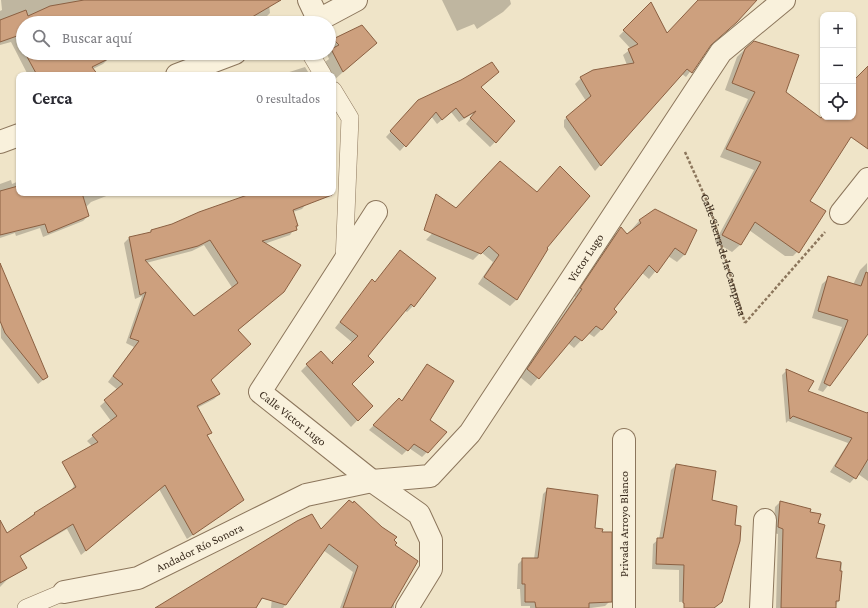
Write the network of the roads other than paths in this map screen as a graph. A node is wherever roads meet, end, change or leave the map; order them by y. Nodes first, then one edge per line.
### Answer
1 (309, 0) edge
2 (356, 0) edge
3 (784, 0) edge
4 (314, 16) edge
5 (327, 16) edge
6 (217, 60) edge
7 (314, 60) edge
8 (185, 72) edge
9 (321, 72) edge
10 (336, 95) edge
11 (16, 136) edge
12 (0, 142) edge
13 (868, 179) edge
14 (376, 212) dead end
15 (841, 213) road end
16 (344, 262) junction
17 (624, 440) dead end
18 (372, 481) junction
19 (765, 520) dead end
20 (64, 592) joint
21 (26, 608) edge
22 (407, 608) edge
23 (624, 608) edge
24 (761, 608) edge

1 - 4 street
2 - 5 street
3 - 18 street, Victor Lugo
6 - 8 street
7 - 9 street
10 - 16 street
11 - 12 street
13 - 15 street
14 - 16 street, Calle Víctor Lugo
16 - 18 street, Calle Víctor Lugo
17 - 23 street, Privada Arroyo Blanco
18 - 20 street, Andador Río Sonora
18 - 22 street
19 - 24 street
20 - 21 street, Andador Río Sonora

